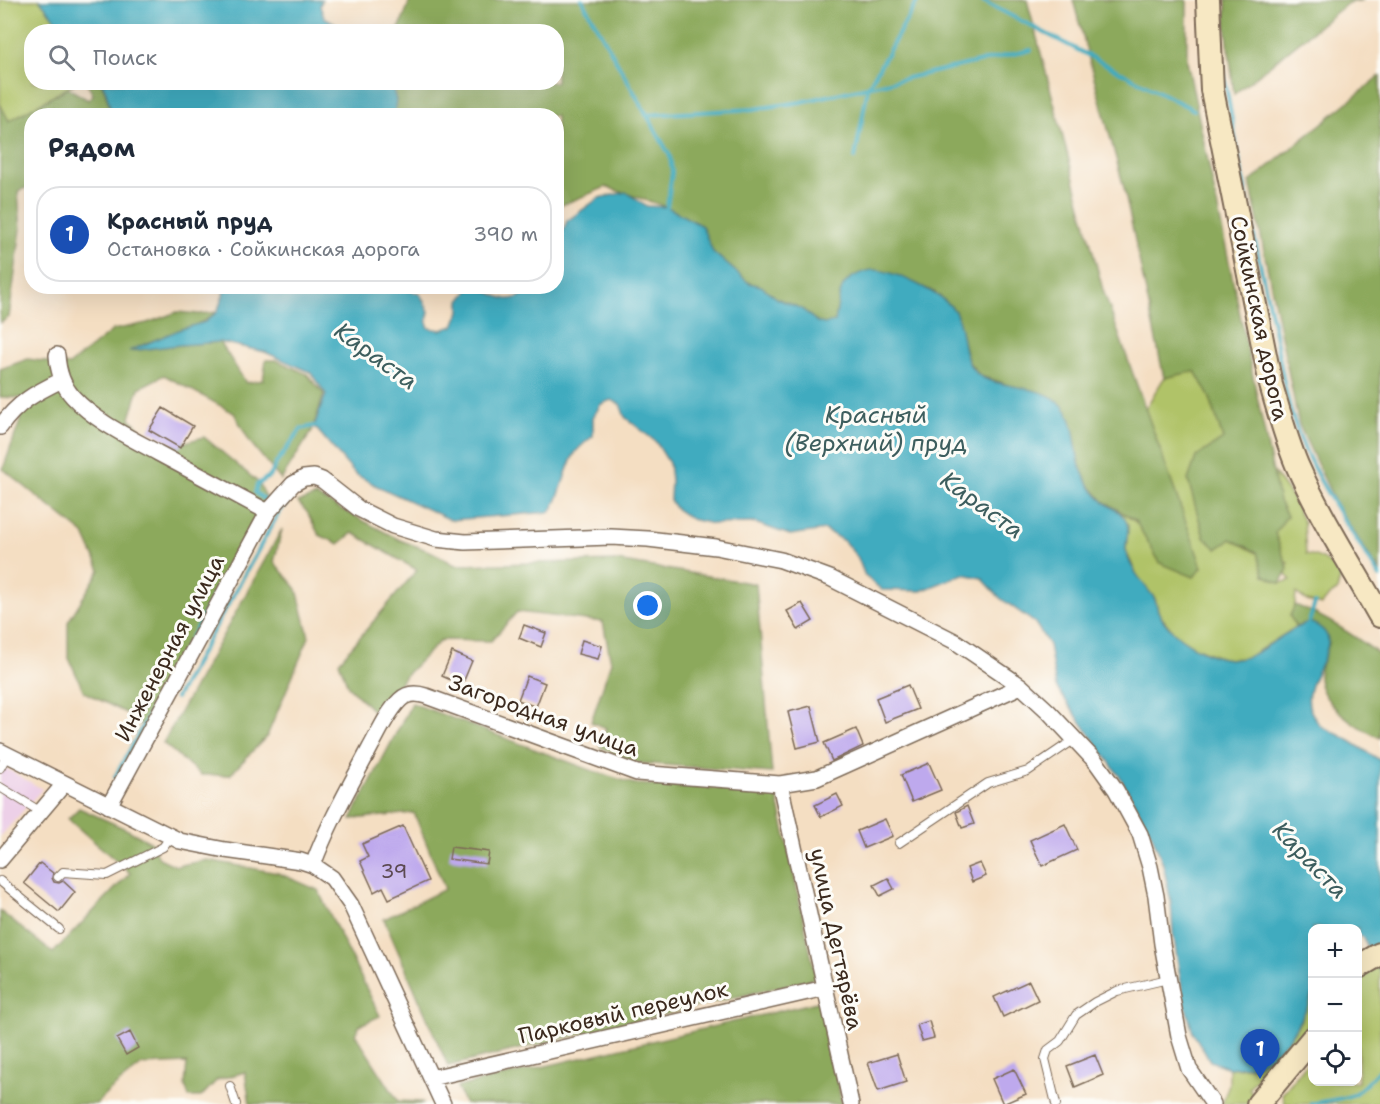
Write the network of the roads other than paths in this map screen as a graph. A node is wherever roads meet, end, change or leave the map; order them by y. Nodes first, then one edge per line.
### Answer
1 (1208, 0) edge
2 (57, 355) dead end
3 (62, 380) junction
4 (0, 427) edge
5 (268, 512) junction
6 (1380, 616) edge
7 (1021, 686) junction
8 (1075, 739) junction
9 (2, 758) edge
10 (64, 784) junction
11 (780, 784) junction
12 (0, 787) edge
13 (109, 806) junction
14 (41, 812) junction
15 (171, 836) junction
16 (899, 843) dead end
17 (0, 860) edge
18 (313, 865) junction
19 (58, 877) dead end
20 (0, 881) edge
21 (59, 929) dead end
22 (1168, 979) junction
23 (825, 988) junction
24 (1308, 1044) edge
25 (431, 1078) junction
26 (230, 1086) dead end
27 (236, 1104) edge
28 (443, 1104) edge
29 (851, 1104) edge
30 (1056, 1104) edge
31 (1213, 1104) edge
32 (1258, 1104) edge

1 - 6 main road, Сойкинская дорога
2 - 3 street
3 - 4 street
3 - 5 street
5 - 7 street, Инженерная улица
5 - 13 street, Инженерная улица
7 - 8 street
7 - 11 street, Загородная улица
8 - 16 lane
8 - 22 street
9 - 10 street
10 - 13 street
10 - 14 street
11 - 18 street, Загородная улица
11 - 23 street, улица Дегтярёва
12 - 14 lane
13 - 15 street
14 - 17 street
15 - 18 street
15 - 19 lane
18 - 25 street
20 - 21 lane
22 - 30 lane
22 - 31 street
23 - 25 street, Парковый переулок
23 - 29 street, улица Дегтярёва
24 - 32 main road
25 - 28 street
26 - 27 lane

